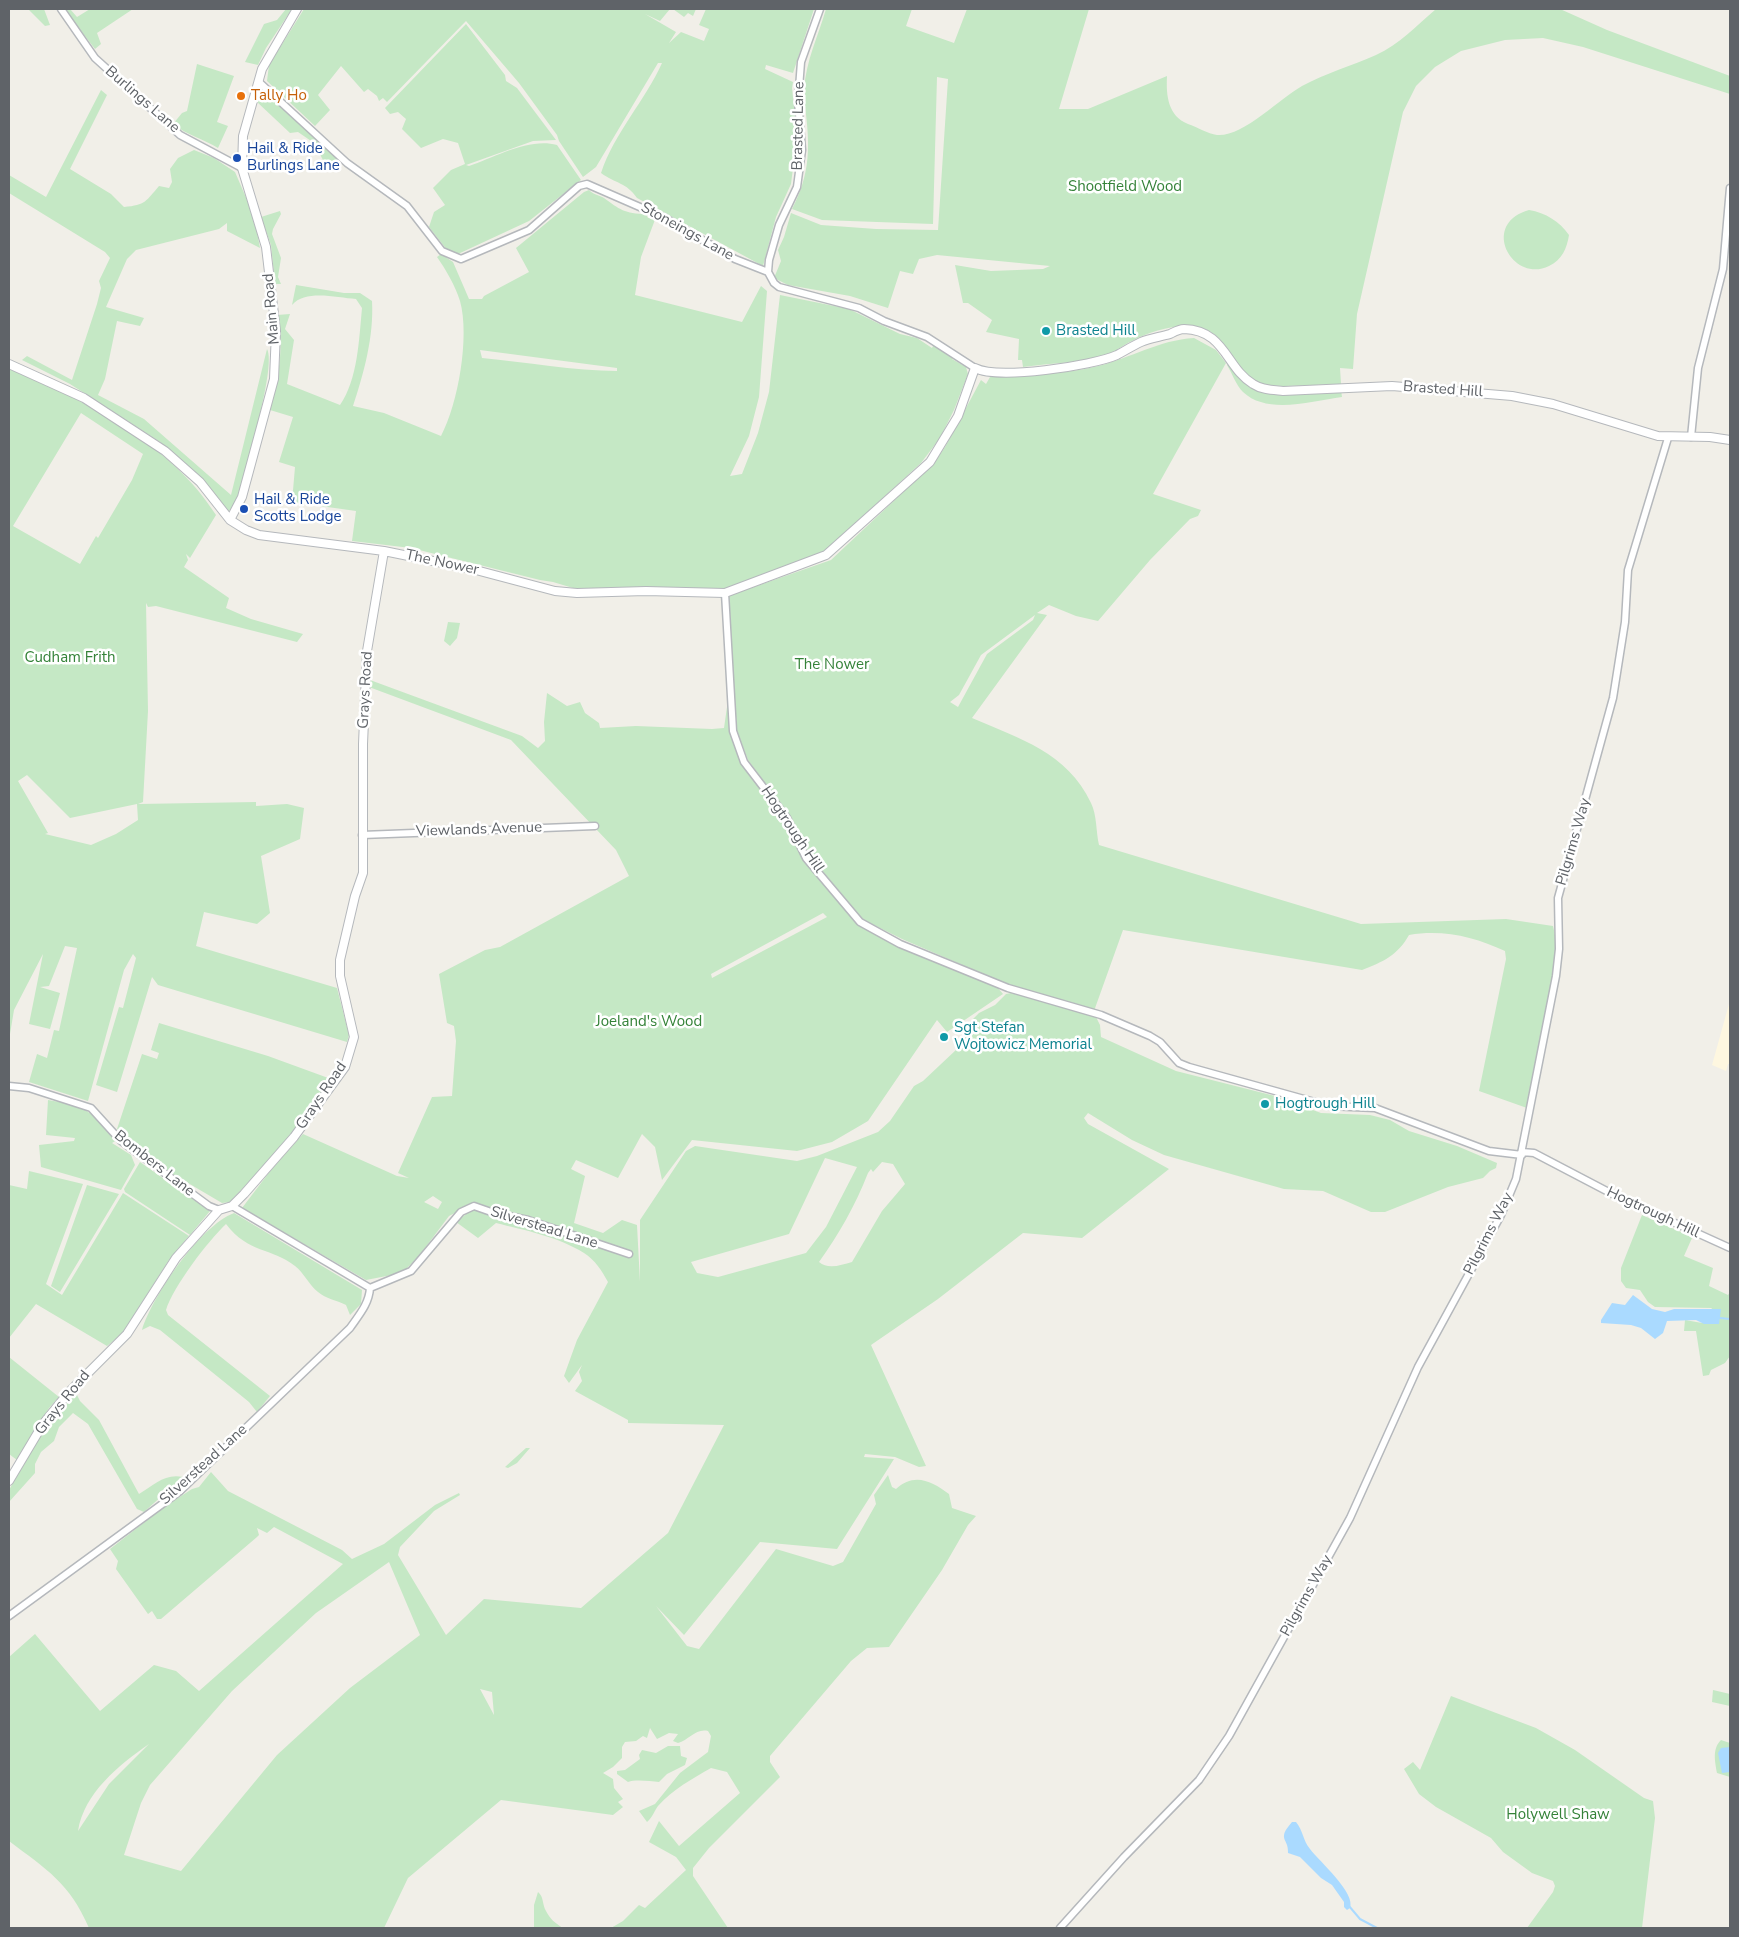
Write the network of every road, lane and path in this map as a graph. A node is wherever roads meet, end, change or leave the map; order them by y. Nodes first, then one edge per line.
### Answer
1 (61, 9) edge
2 (297, 9) edge
3 (820, 9) edge
4 (259, 82) junction
5 (242, 168) junction
6 (1730, 188) edge
7 (768, 272) junction
8 (9, 364) edge
9 (974, 368) junction
10 (1691, 437) junction
11 (1668, 438) junction
12 (1730, 440) edge
13 (230, 520) junction
14 (384, 551) junction
15 (726, 593) junction
16 (595, 826) dead end
17 (362, 836) junction
18 (9, 1086) edge
19 (1522, 1154) junction
20 (232, 1206) junction
21 (219, 1210) junction
22 (1730, 1248) edge
23 (630, 1254) dead end
24 (370, 1288) junction
25 (9, 1481) edge
26 (9, 1616) edge
27 (1060, 1928) edge

1 - 5 street, Burlings Lane
2 - 4 street, Main Road
3 - 7 street, Brasted Lane
4 - 5 street, Main Road
4 - 7 street, Stoneings Lane
5 - 13 street, Main Road
6 - 10 street
7 - 9 street, Brasted Hill
8 - 13 street
9 - 11 street, Brasted Hill
9 - 15 street, The Nower
10 - 11 street, Brasted Hill
10 - 12 street, Brasted Hill
11 - 19 street, Pilgrims Way
13 - 14 street, The Nower
14 - 15 street, The Nower
14 - 17 street, Grays Road
15 - 19 street, Hogtrough Hill
16 - 17 street, Viewlands Avenue
17 - 20 street, Grays Road
18 - 21 street, Bombers Lane
19 - 22 street, Hogtrough Hill
19 - 27 street, Pilgrims Way
20 - 21 street
20 - 24 street
21 - 25 street, Grays Road
23 - 24 street, Silverstead Lane
24 - 26 street, Silverstead Lane

